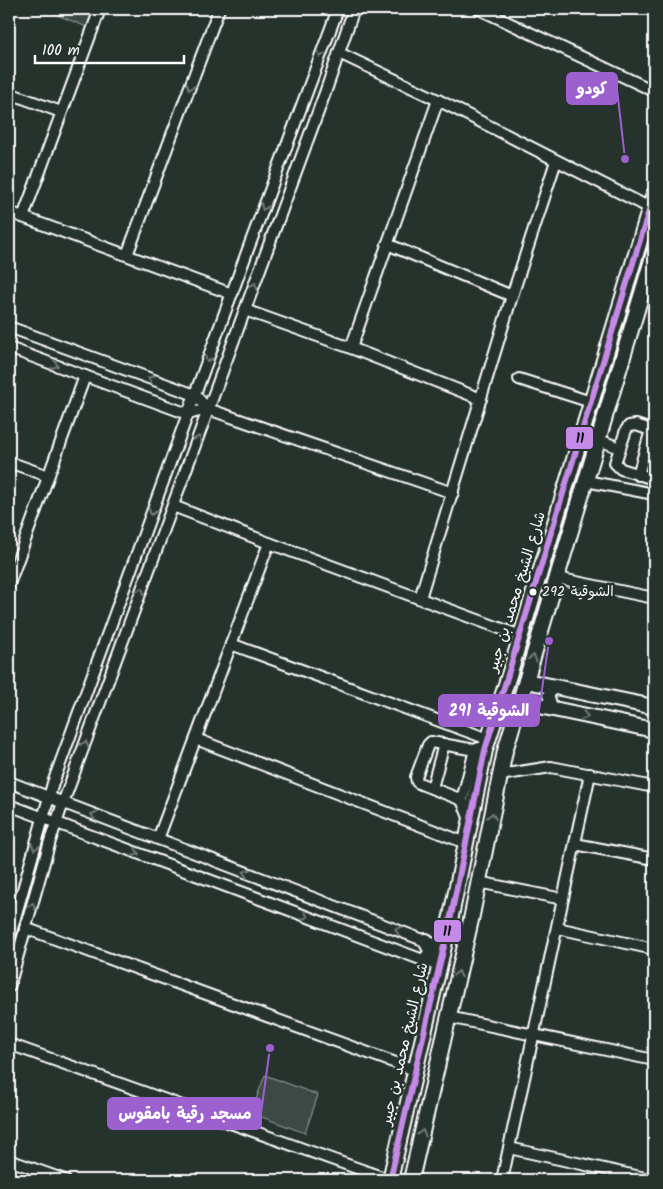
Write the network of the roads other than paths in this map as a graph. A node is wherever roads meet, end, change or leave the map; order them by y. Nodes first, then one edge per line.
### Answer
1 (100, 9) edge
2 (338, 9) edge
3 (354, 9) edge
4 (479, 9) edge
5 (216, 10) edge
6 (339, 52) junction
7 (654, 91) edge
8 (9, 93) edge
9 (438, 100) junction
10 (61, 112) junction
11 (556, 161) junction
12 (654, 194) edge
13 (650, 208) junction
14 (9, 212) edge
15 (23, 217) junction
16 (387, 244) junction
17 (654, 253) edge
18 (127, 255) junction
19 (232, 294) junction
20 (512, 296) junction
21 (245, 310) junction
22 (9, 327) edge
23 (9, 348) edge
24 (351, 348) junction
25 (84, 376) junction
26 (519, 378) dead end
27 (195, 395) junction
28 (481, 399) junction
29 (591, 402) junction
30 (208, 410) junction
31 (188, 414) junction
32 (653, 430) edge
33 (599, 440) junction
34 (620, 448) junction
35 (9, 462) edge
36 (638, 474) junction
37 (48, 476) junction
38 (654, 479) edge
39 (586, 481) junction
40 (453, 493) junction
41 (654, 494) edge
42 (173, 506) junction
43 (269, 543) junction
44 (557, 578) junction
45 (9, 584) edge
46 (420, 598) junction
47 (654, 598) edge
48 (521, 636) junction
49 (231, 644) junction
50 (526, 681) junction
51 (556, 687) junction
52 (520, 702) junction
53 (654, 707) edge
54 (553, 709) junction
55 (654, 730) edge
56 (196, 738) junction
57 (444, 744) junction
58 (483, 745) junction
59 (590, 774) junction
60 (500, 775) junction
61 (9, 782) edge
62 (654, 787) edge
63 (432, 788) junction
64 (49, 798) junction
65 (462, 800) junction
66 (64, 803) junction
67 (9, 805) edge
68 (44, 818) junction
69 (470, 820) junction
70 (57, 823) junction
71 (158, 839) junction
72 (466, 843) junction
73 (574, 844) junction
74 (654, 859) edge
75 (478, 882) junction
76 (563, 899) junction
77 (25, 928) junction
78 (556, 928) junction
79 (9, 939) edge
80 (426, 941) junction
81 (444, 948) junction
82 (654, 948) edge
83 (425, 960) junction
84 (439, 966) junction
85 (9, 987) edge
86 (448, 1017) junction
87 (533, 1035) junction
88 (9, 1044) edge
89 (654, 1060) edge
90 (415, 1070) junction
91 (509, 1148) junction
92 (9, 1160) edge
93 (650, 1179) edge
94 (65, 1180) edge
95 (390, 1180) edge
96 (411, 1180) edge
97 (502, 1180) edge

1 - 10 street
2 -> 19 street
3 - 6 street
4 - 7 street
5 -> 18 street
6 - 9 street
21 -> 6 street
8 - 10 street
9 - 11 street
9 - 16 street
10 - 15 street
11 - 13 street
11 - 20 street
12 - 13 main road, شارع الشيخ محمد بن جبير
13 - 29 main road, شارع الشيخ محمد بن جبير
14 - 15 street
15 - 18 street
16 - 20 street
16 - 24 street
17 - 33 main road
18 - 19 street
19 -> 27 street
20 - 28 street
21 - 24 street
21 - 30 street
27 -> 22 street
23 -> 25 street
24 - 28 street
25 - 31 street
25 - 37 street
26 - 29 street
27 - 30 street
27 - 31 street
28 - 40 street
29 - 48 main road, شارع الشيخ محمد بن جبير
30 - 31 street
30 - 40 street
42 -> 30 street
31 -> 64 street
32 - 34 street
32 - 36 street
33 - 34 street
33 - 39 main road
34 - 36 street
35 - 37 street
36 - 38 street
37 - 45 street
39 - 41 street
39 - 44 main road
40 - 46 street
42 - 43 street
66 -> 42 street
43 - 46 street
43 - 49 street
44 - 47 street
50 -> 44 main road
46 - 48 street
48 - 58 main road, شارع الشيخ محمد بن جبير
49 - 56 street
49 - 58 street
50 - 51 main road
50 - 52 main road
51 - 53 main road
51 - 54 street
52 - 54 main road
52 - 60 main road
54 -> 55 main road
56 - 71 street
56 - 72 street
57 - 58 street
57 - 63 street
57 - 63 street
58 - 65 street
58 - 69 main road, شارع الشيخ محمد بن جبير
59 - 60 street
59 - 62 street
59 - 73 street
75 -> 60 main road
61 - 64 street
63 - 65 street
64 - 66 street
64 - 68 street
65 - 69 street
66 - 70 street
71 -> 66 street
67 - 68 street
68 - 70 street
68 -> 79 street
69 - 72 main road, شارع الشيخ محمد بن جبير
77 -> 70 street
70 -> 83 street
80 -> 71 street
72 - 81 main road, شارع الشيخ محمد بن جبير
73 - 74 street
73 - 76 street
75 - 76 street
86 -> 75 main road
76 - 78 street
77 - 85 street
77 - 90 street
78 - 82 street
78 - 87 street
80 - 81 street
80 - 83 main road
81 - 84 main road, شارع الشيخ محمد بن جبير
83 - 84 street
84 - 90 main road, شارع الشيخ محمد بن جبير
86 - 87 street
96 -> 86 main road
87 - 89 street
87 - 91 street
88 - 95 street
90 - 95 main road, شارع الشيخ محمد بن جبير
91 - 93 street
91 - 97 street
92 - 94 street

